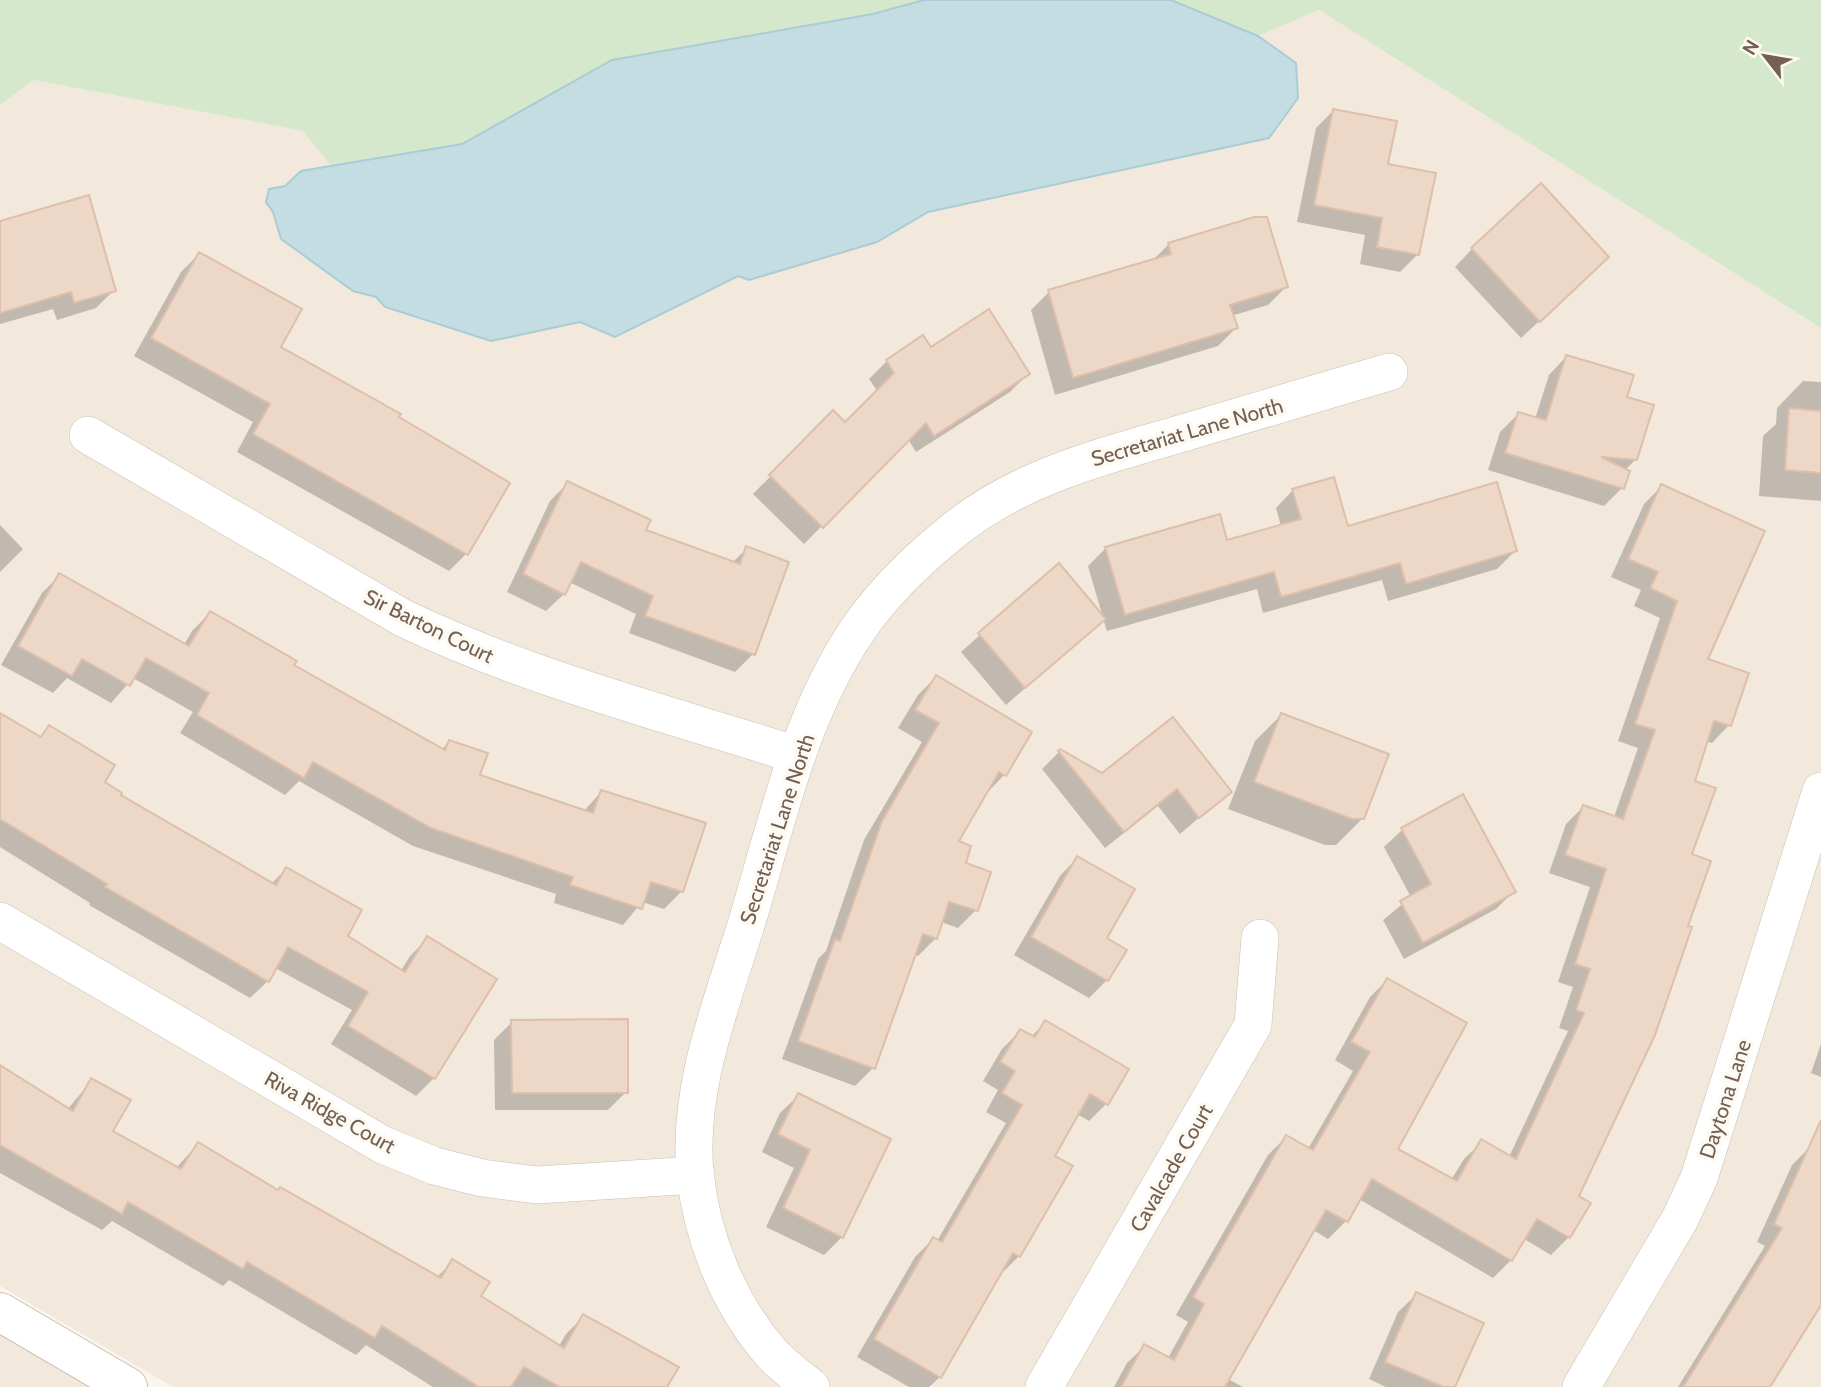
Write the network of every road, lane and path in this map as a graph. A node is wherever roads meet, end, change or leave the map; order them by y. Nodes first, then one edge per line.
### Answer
1 (1389, 372) dead end
2 (88, 435) dead end
3 (797, 755) junction
4 (1821, 791) edge
5 (0, 921) edge
6 (1260, 938) dead end
7 (695, 1175) junction
8 (0, 1312) edge
9 (128, 1387) edge
10 (811, 1387) edge
11 (1044, 1387) edge
12 (1581, 1387) edge

1 - 3 street, Secretariat Lane North
2 - 3 street, Sir Barton Court
3 - 7 street, Secretariat Lane North
4 - 12 street, Daytona Lane
5 - 7 street, Riva Ridge Court
6 - 11 street, Cavalcade Court
7 - 10 street, Secretariat Lane North
8 - 9 street

